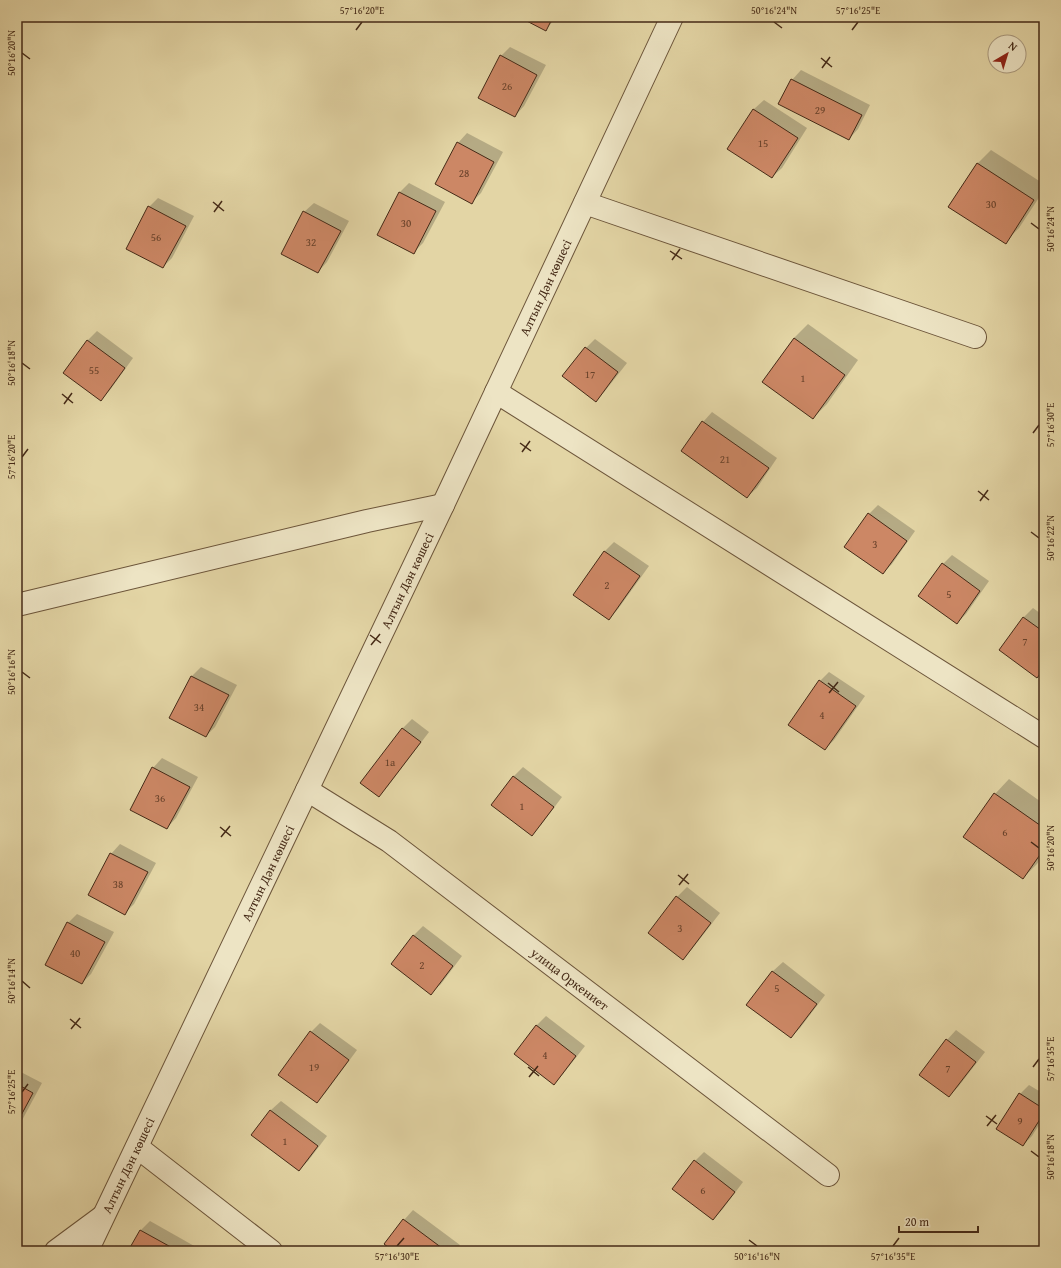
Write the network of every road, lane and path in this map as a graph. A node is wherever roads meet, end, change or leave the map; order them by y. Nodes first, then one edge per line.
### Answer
1 (672, 17) edge
2 (584, 203) junction
3 (975, 337) dead end
4 (496, 392) junction
5 (443, 505) junction
6 (17, 605) edge
7 (1044, 737) edge
8 (308, 790) junction
9 (137, 1147) junction
10 (828, 1175) dead end
11 (105, 1215) junction
12 (56, 1251) edge
13 (87, 1251) edge
14 (270, 1251) edge

1 - 2 street, Алтын Дән көшесі
2 - 3 street
2 - 4 street, Алтын Дән көшесі
4 - 5 street, Алтын Дән көшесі
4 - 7 street
5 - 6 street
5 - 8 street, Алтын Дән көшесі
8 - 9 street, Алтын Дән көшесі
8 - 10 street, улица Оркениет
9 - 11 street, Алтын Дән көшесі
9 - 14 street
11 - 12 street
11 - 13 street, Алтын Дән көшесі

